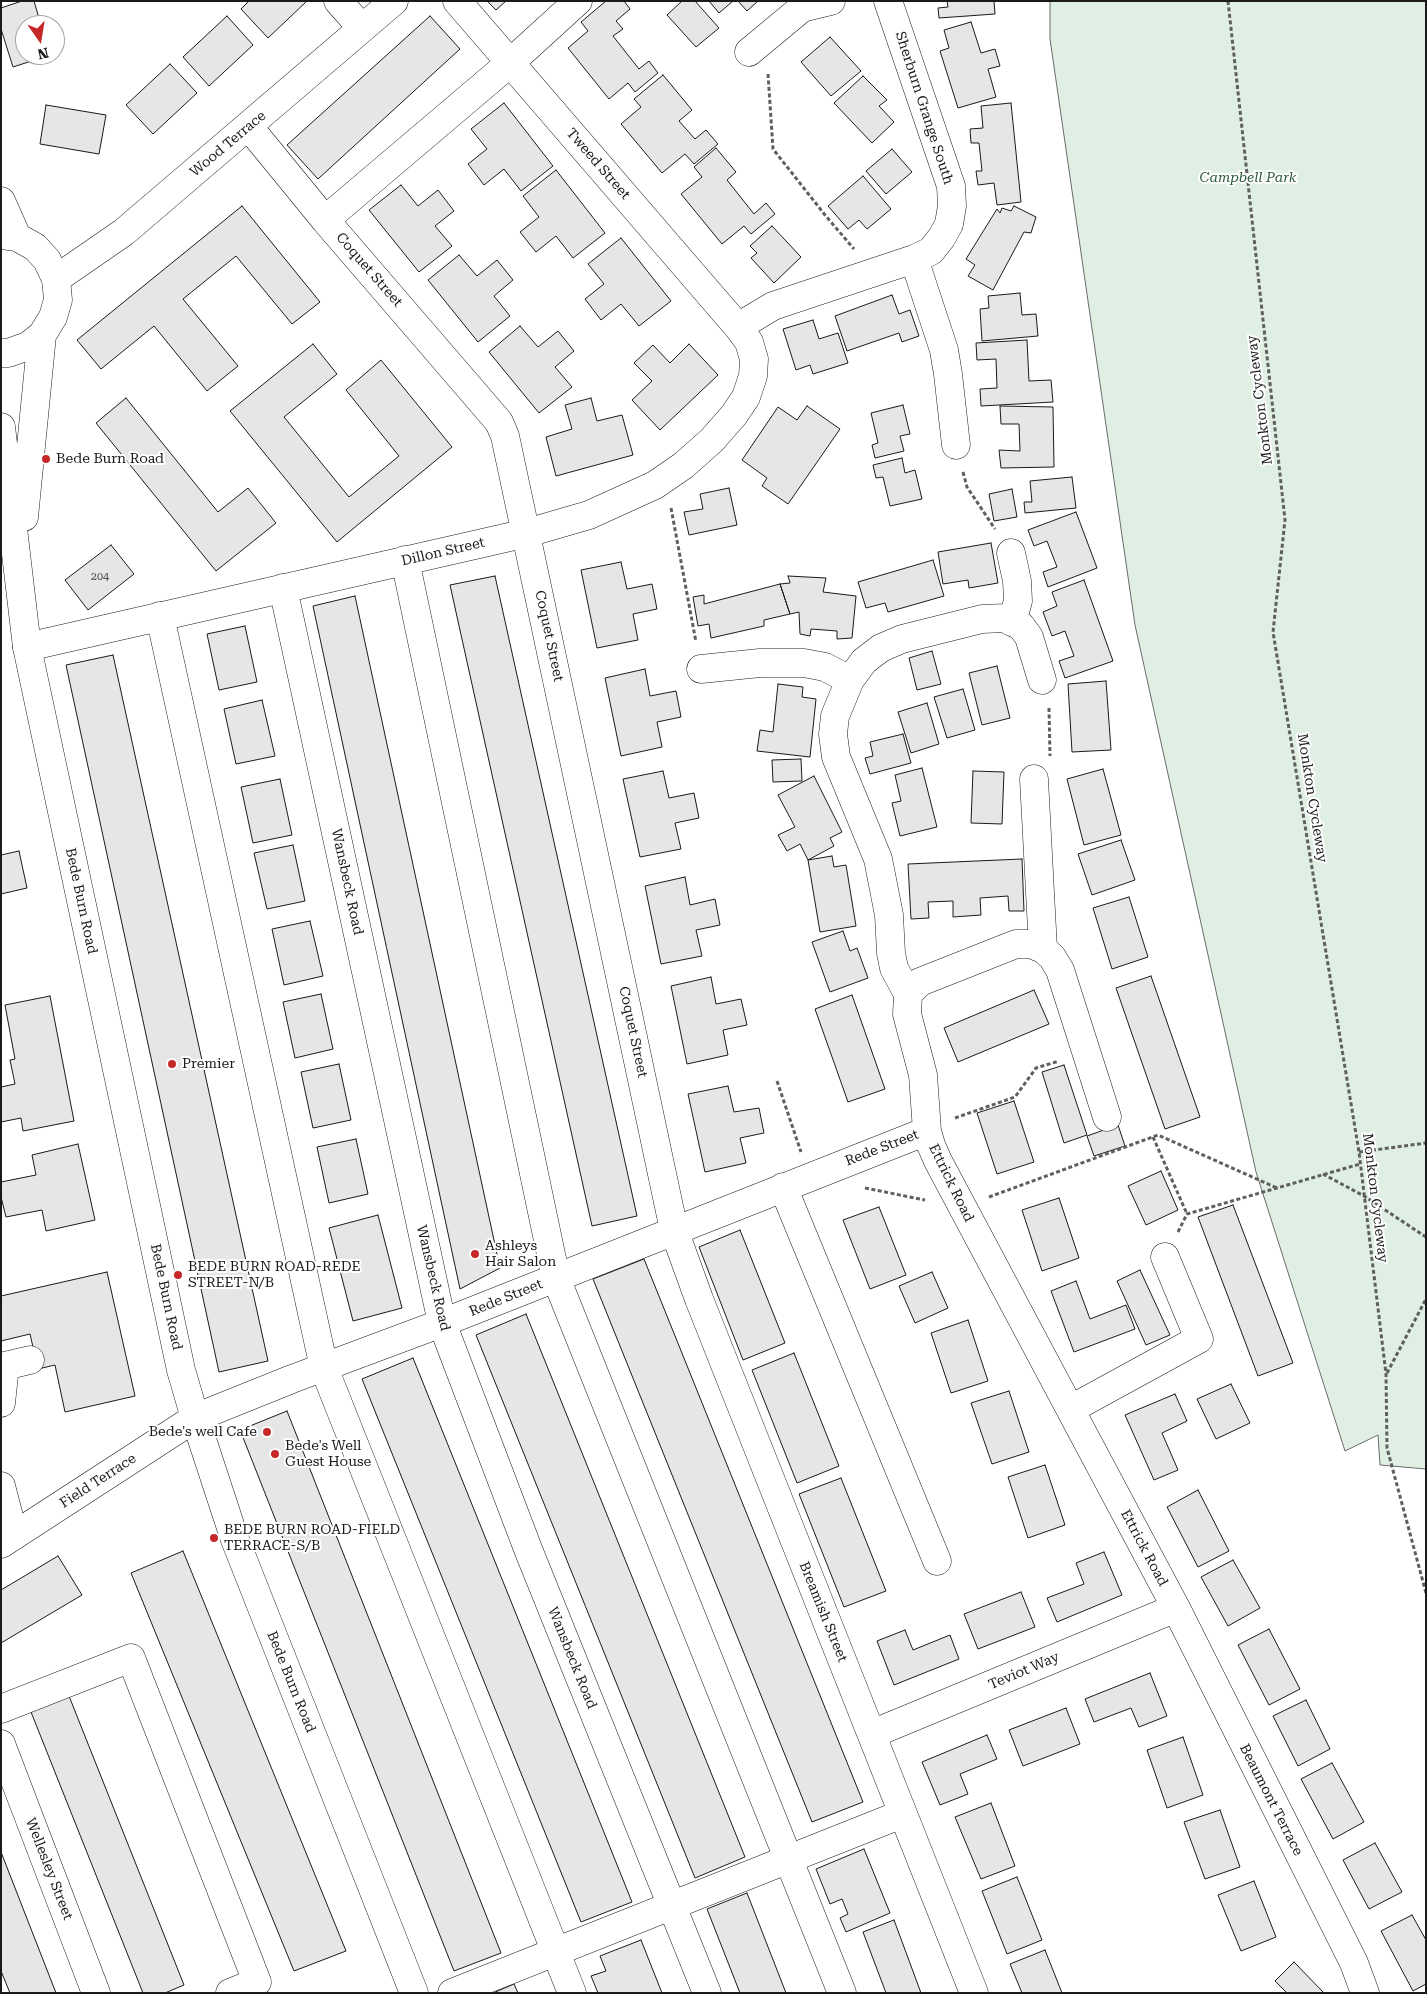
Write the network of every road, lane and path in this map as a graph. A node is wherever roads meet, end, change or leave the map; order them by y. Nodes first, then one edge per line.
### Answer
1 (338, 1) edge
2 (394, 1) edge
3 (457, 1) edge
4 (578, 1) edge
5 (831, 1) edge
6 (888, 1) edge
7 (1228, 1) edge
8 (362, 28) junction
9 (757, 46) joint
10 (510, 63) junction
11 (248, 127) junction
12 (1, 201) edge
13 (325, 220) junction
14 (9, 236) edge
15 (914, 259) junction
16 (874, 272) junction
17 (56, 279) junction
18 (738, 327) junction
19 (42, 335) junction
20 (1, 353) edge
21 (1, 427) edge
22 (956, 445) joint
23 (665, 478) junction
24 (527, 533) junction
25 (1010, 553) joint
26 (405, 560) junction
27 (18, 573) junction
28 (283, 588) junction
29 (160, 616) junction
30 (1012, 622) junction
31 (27, 646) junction
32 (701, 669) joint
33 (850, 680) junction
34 (1042, 680) joint
35 (1034, 779) joint
36 (1043, 949) junction
37 (908, 994) junction
38 (1086, 1053) junction
39 (1107, 1117) dead end
40 (927, 1130) junction
41 (1153, 1137) junction
42 (1426, 1143) edge
43 (1359, 1152) junction
44 (1360, 1164) junction
45 (1322, 1174) junction
46 (784, 1187) junction
47 (1277, 1188) junction
48 (1364, 1196) junction
49 (962, 1207) junction
50 (1187, 1214) junction
51 (674, 1230) junction
52 (1426, 1238) edge
53 (1166, 1257) joint
54 (556, 1278) junction
55 (1426, 1299) edge
56 (442, 1324) junction
57 (12, 1364) edge
58 (324, 1368) junction
59 (1386, 1374) junction
60 (1, 1403) edge
61 (1070, 1409) junction
62 (194, 1418) junction
63 (1, 1486) edge
64 (8, 1540) edge
65 (937, 1561) dead end
66 (1426, 1593) edge
67 (1176, 1608) junction
68 (1, 1709) edge
69 (872, 1734) junction
70 (1, 1744) edge
71 (902, 1814) junction
72 (789, 1858) junction
73 (671, 1905) junction
74 (555, 1951) junction
75 (96, 1993) edge
76 (230, 1993) edge
77 (414, 1993) edge
78 (452, 1993) edge
79 (572, 1993) edge
80 (707, 1993) edge
81 (842, 1993) edge
82 (974, 1993) edge
83 (1365, 1993) edge

1 - 8 street
2 - 8 street, Wood Terrace
3 - 10 street, Tweed Street
4 - 10 street
5 - 9 street
6 - 15 street, Sherburn Grange South
7 - 43 path, Monkton Cycleway
8 - 11 street, Wood Terrace
9 - 16 path
10 - 13 street
10 - 18 street, Tweed Street
11 - 13 street, Coquet Street
11 - 17 street, Wood Terrace
12 - 14 street
13 - 24 street, Coquet Street
14 - 17 street
15 - 16 street, Sherburn Grange South
15 - 22 street
16 - 18 street, Sherburn Grange South
17 - 19 street
18 - 23 street, Dillon Street
19 - 20 street
19 - 27 street, Bede Burn Road
21 - 27 street, Bede Burn Road
22 - 25 path
23 - 24 street, Dillon Street
23 - 32 path
24 - 26 street, Dillon Street
24 - 51 street, Coquet Street
25 - 30 street
26 - 28 street, Dillon Street
26 - 54 street
27 - 31 street, Bede Burn Road
28 - 29 street, Dillon Street
28 - 56 street, Wansbeck Road
29 - 31 street, Dillon Street
29 - 58 street
30 - 33 street
30 - 34 street
31 - 62 street, Bede Burn Road
32 - 33 street
33 - 37 street
34 - 35 path
35 - 36 street
36 - 37 street
36 - 38 street
37 - 40 street, Ettrick Road
38 - 39 street
38 - 40 path
40 - 46 street, Rede Street
40 - 49 street, Ettrick Road
41 - 47 path
41 - 49 path
41 - 50 path
42 - 43 path
43 - 44 path, Monkton Cycleway
44 - 45 path
44 - 48 path, Monkton Cycleway
45 - 47 path
45 - 48 path
46 - 51 street, Rede Street
46 - 65 street
47 - 50 path
48 - 52 path
48 - 59 path, Monkton Cycleway
49 - 61 street, Ettrick Road
50 - 53 path
51 - 54 street, Rede Street
51 - 69 street, Breamish Street
53 - 61 street
54 - 56 street, Rede Street
54 - 72 street
55 - 59 path
56 - 58 street, Rede Street
56 - 73 street, Wansbeck Road
57 - 60 street
58 - 62 street, Rede Street
58 - 74 street
59 - 66 path, Monkton Cycleway
61 - 67 street, Ettrick Road
62 - 64 street, Field Terrace
62 - 77 street, Bede Burn Road
63 - 64 street
67 - 69 street, Teviot Way
67 - 83 street, Beaumont Terrace
68 - 76 street
69 - 71 street, Breamish Street
70 - 75 street, Wellesley Street
71 - 72 street
71 - 82 street, Breamish Street
72 - 73 street
72 - 81 street
73 - 74 street
73 - 80 street, Wansbeck Road
74 - 78 street
74 - 79 street

